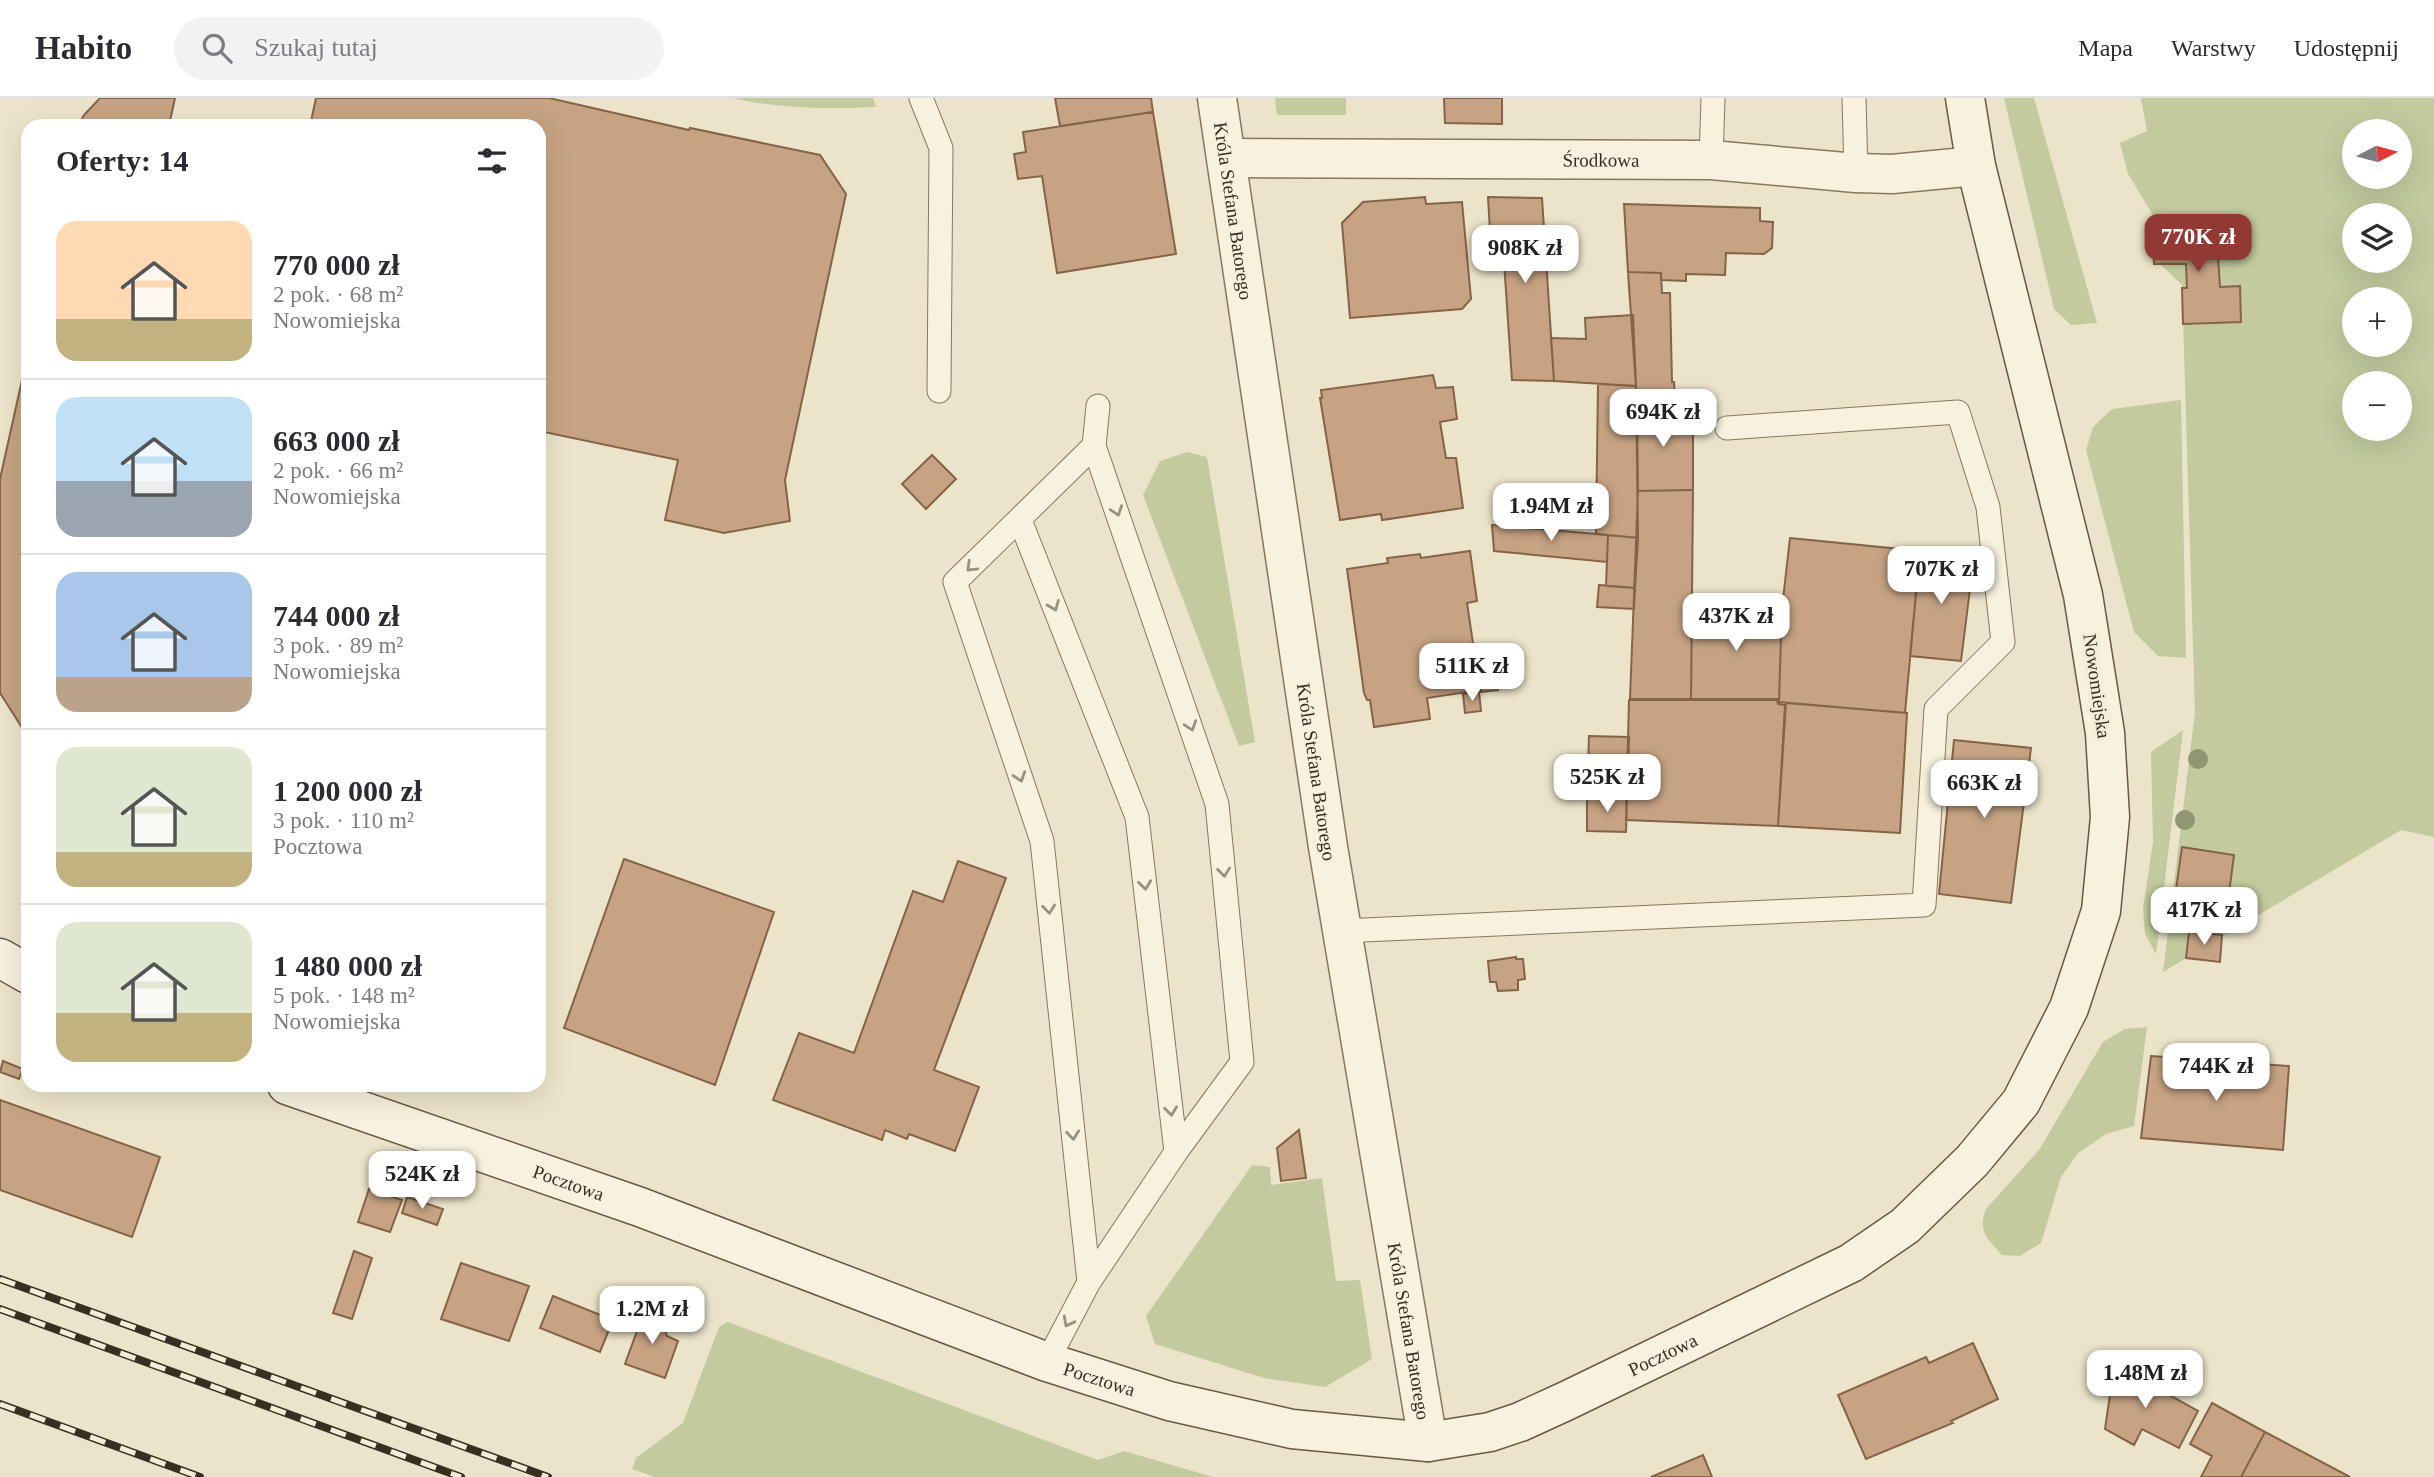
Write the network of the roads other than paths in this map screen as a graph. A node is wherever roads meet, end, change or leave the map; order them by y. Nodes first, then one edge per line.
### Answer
1 (921, 98) edge
2 (1217, 98) edge
3 (1713, 98) edge
4 (1854, 98) edge
5 (1965, 98) edge
6 (1227, 158) junction
7 (1711, 160) junction
8 (1976, 166) junction
9 (1856, 173) junction
10 (939, 391) dead end
11 (1098, 407) dead end
12 (1727, 428) dead end
13 (1094, 446) junction
14 (1020, 520) junction
15 (1341, 930) junction
16 (0, 958) edge
17 (21, 970) edge
18 (0, 983) edge
19 (21, 990) edge
20 (307, 1092) edge
21 (1176, 1152) junction
22 (1905, 1226) joint
23 (1089, 1282) junction
24 (1047, 1362) junction
25 (1428, 1442) junction

1 - 10 lane
2 - 6 main road, Króla Stefana Batorego
3 - 7 lane
4 - 9 lane
5 - 8 main road, Nowomiejska
6 - 7 main road, Środkowa
6 - 15 main road, Króla Stefana Batorego
7 - 9 main road, Środkowa
8 - 9 main road, Środkowa
8 - 22 main road, Nowomiejska
11 - 13 lane
12 - 15 lane
13 - 14 lane
13 -> 21 lane
14 -> 21 lane
14 -> 23 lane
15 - 25 main road, Króla Stefana Batorego
16 - 17 main road
18 - 19 main road
20 - 24 main road, Pocztowa
21 - 23 lane
22 - 25 main road, Pocztowa
23 -> 24 lane
24 - 25 main road, Pocztowa

